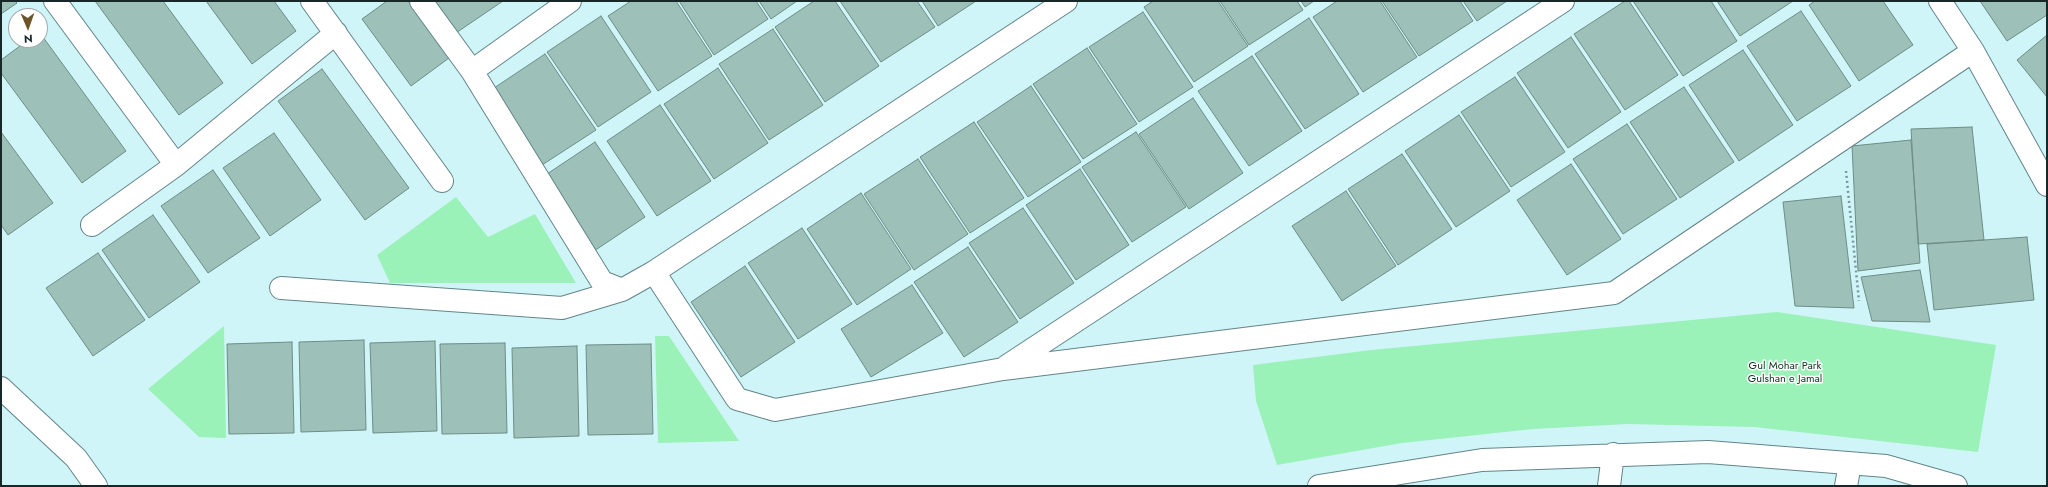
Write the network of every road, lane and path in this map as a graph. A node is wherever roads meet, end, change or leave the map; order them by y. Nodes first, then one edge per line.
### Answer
1 (55, 1) edge
2 (312, 1) edge
3 (421, 1) edge
4 (570, 1) edge
5 (1066, 1) edge
6 (1563, 1) edge
7 (1940, 1) edge
8 (336, 33) junction
9 (1973, 51) junction
10 (472, 71) junction
11 (1843, 140) junction
12 (176, 165) junction
13 (2045, 176) edge
14 (442, 181) dead end
15 (92, 225) dead end
16 (654, 272) junction
17 (281, 288) dead end
18 (622, 290) junction
19 (1859, 302) dead end
20 (1004, 369) junction
21 (1, 388) edge
22 (1613, 454) junction
23 (1850, 464) junction
24 (1387, 481) edge
25 (96, 486) edge
26 (1319, 486) edge
27 (1609, 486) edge
28 (1846, 486) edge
29 (1956, 486) edge

1 - 12 street
2 - 8 street
3 - 10 street
4 - 10 street
5 - 16 street
6 - 20 street
7 - 9 street
8 - 12 street
8 - 14 street
9 - 11 street
9 - 13 street
10 - 18 street
11 - 19 path
11 - 20 street
12 - 15 street
16 - 18 street
16 - 20 street
17 - 18 street
21 - 25 street
22 - 23 street
22 - 24 street
22 - 27 street
23 - 28 street
23 - 29 street
24 - 26 street

